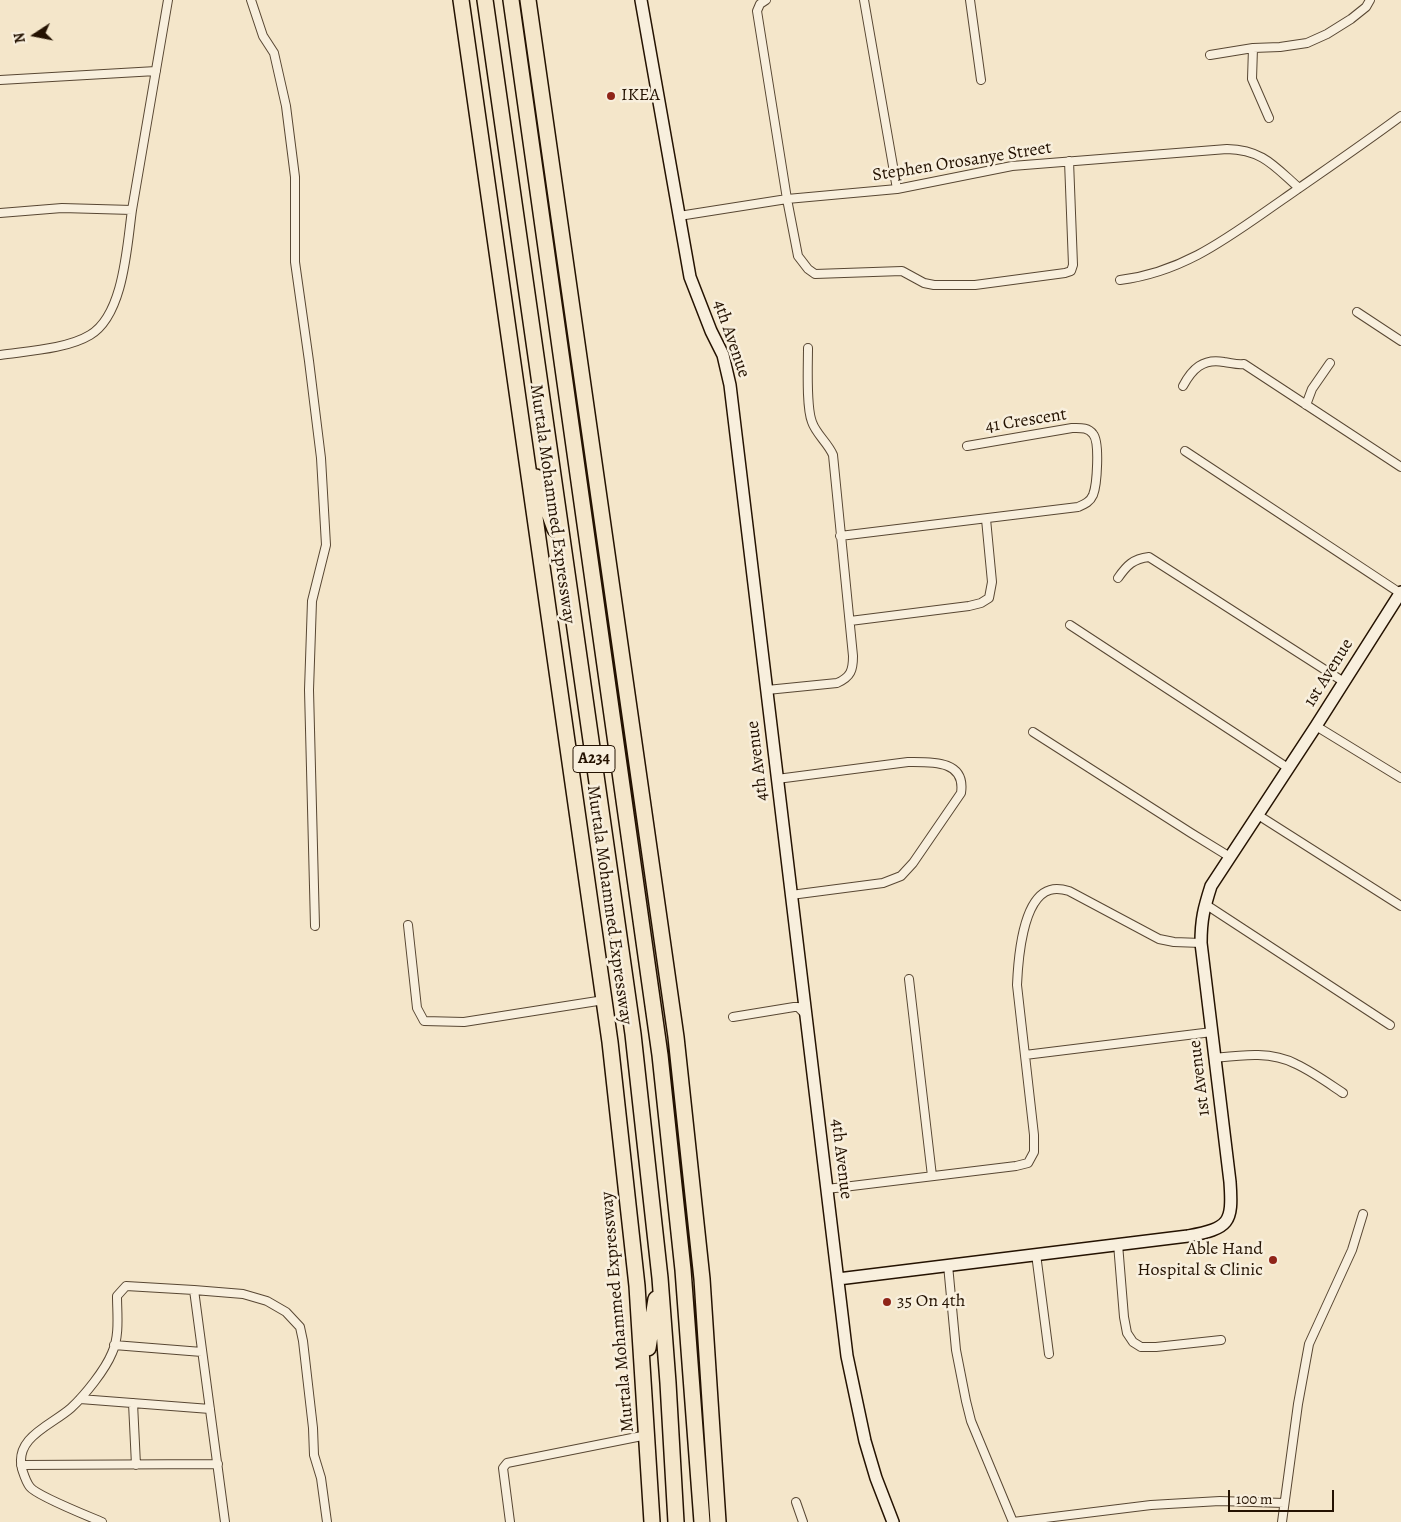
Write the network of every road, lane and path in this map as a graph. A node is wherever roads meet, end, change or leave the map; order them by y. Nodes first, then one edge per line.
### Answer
1 (168, 0) edge
2 (251, 0) edge
3 (461, 0) edge
4 (485, 0) edge
5 (511, 0) edge
6 (528, 0) edge
7 (641, 0) edge
8 (766, 0) edge
9 (864, 0) edge
10 (970, 0) edge
11 (1370, 0) edge
12 (1253, 48) junction
13 (1210, 55) dead end
14 (156, 71) junction
15 (0, 80) edge
16 (981, 80) dead end
17 (1401, 116) edge
18 (1269, 118) dead end
19 (1069, 161) junction
20 (1299, 188) junction
21 (896, 189) junction
22 (787, 199) junction
23 (132, 210) junction
24 (0, 213) edge
25 (679, 216) junction
26 (1120, 280) dead end
27 (1357, 312) dead end
28 (1401, 341) edge
29 (808, 348) dead end
30 (0, 355) edge
31 (1330, 363) dead end
32 (1183, 386) dead end
33 (1306, 404) junction
34 (592, 442) junction
35 (525, 445) junction
36 (967, 446) dead end
37 (1185, 451) dead end
38 (1401, 467) edge
39 (986, 519) junction
40 (840, 536) junction
41 (590, 552) junction
42 (566, 560) junction
43 (1118, 578) dead end
44 (1400, 592) edge
45 (850, 621) junction
46 (1070, 625) dead end
47 (1344, 682) junction
48 (767, 690) junction
49 (1316, 726) junction
50 (1033, 732) dead end
51 (1288, 768) junction
52 (1401, 778) edge
53 (777, 779) junction
54 (1258, 815) junction
55 (1230, 857) junction
56 (791, 895) junction
57 (1205, 904) junction
58 (1401, 906) edge
59 (408, 925) dead end
60 (315, 926) dead end
61 (1201, 943) junction
62 (909, 979) dead end
63 (604, 1000) junction
64 (806, 1015) junction
65 (733, 1018) dead end
66 (1390, 1025) dead end
67 (1212, 1032) junction
68 (1025, 1055) junction
69 (1215, 1058) junction
70 (1343, 1093) dead end
71 (932, 1176) junction
72 (827, 1189) junction
73 (1363, 1214) dead end
74 (1118, 1244) junction
75 (1036, 1254) junction
76 (948, 1265) junction
77 (660, 1278) junction
78 (838, 1279) junction
79 (194, 1290) junction
80 (1221, 1340) dead end
81 (114, 1345) junction
82 (202, 1352) junction
83 (1049, 1354) dead end
84 (644, 1372) junction
85 (80, 1398) junction
86 (133, 1403) junction
87 (210, 1409) junction
88 (647, 1435) junction
89 (218, 1464) junction
90 (21, 1465) junction
91 (136, 1465) junction
92 (796, 1502) dead end
93 (1284, 1503) junction
94 (102, 1522) edge
95 (225, 1522) edge
96 (327, 1522) edge
97 (510, 1522) edge
98 (652, 1522) edge
99 (676, 1522) edge
100 (702, 1522) edge
101 (718, 1522) edge
102 (803, 1522) edge
103 (893, 1522) edge
104 (1282, 1522) edge

1 - 14 street
2 - 60 street
3 - 35 highway, Murtala Mohammed Expressway
4 - 42 highway, Murtala Mohammed Expressway / A234
5 - 41 highway, Murtala Mohammed Expressway / A234
6 - 34 highway
7 - 25 street, 4th Avenue
8 - 22 street
9 - 21 street
10 - 16 street
11 - 12 street
12 - 13 street
12 - 18 street
14 - 15 street
14 - 23 street
17 - 20 street
19 - 20 street, Stephen Orosanye Street
19 - 21 street, Stephen Orosanye Street
19 - 22 street
20 - 26 street
21 - 22 street, Stephen Orosanye Street
22 - 25 street, Stephen Orosanye Street
23 - 24 street
23 - 30 street
25 - 48 street, 4th Avenue
27 - 28 street
29 - 40 street
31 - 33 street
32 - 33 street
33 - 38 street
34 - 41 highway
34 - 101 highway
35 - 42 highway
35 - 63 highway, Murtala Mohammed Expressway
36 - 39 street, 41 Crescent
37 - 44 street
39 - 40 street, 41 Crescent
39 - 45 street
40 - 45 street
41 - 100 highway, Murtala Mohammed Expressway / A234
42 - 77 highway, Murtala Mohammed Expressway / A234
43 - 47 street
44 - 47 street, 1st Avenue
45 - 48 street
46 - 51 street
47 - 49 street, 1st Avenue
48 - 53 street, 4th Avenue
49 - 51 street, 1st Avenue
49 - 52 street
50 - 55 street
51 - 54 street, 1st Avenue
53 - 56 street, 4th Avenue
53 - 56 street
54 - 55 street, 1st Avenue
54 - 58 street
55 - 57 street, 1st Avenue
56 - 64 street, 4th Avenue
57 - 61 street, 1st Avenue
57 - 66 street
59 - 63 street
61 - 67 street, 1st Avenue
61 - 68 street
62 - 71 street
63 - 84 highway, Murtala Mohammed Expressway
64 - 65 street
64 - 72 street, 4th Avenue
67 - 68 street
67 - 69 street, 1st Avenue
68 - 71 street
69 - 70 street
69 - 74 street, 1st Avenue
71 - 72 street
72 - 78 street, 4th Avenue
73 - 93 street
74 - 75 street, 1st Avenue
74 - 80 street
75 - 76 street, 1st Avenue
75 - 83 street
76 - 78 street, 1st Avenue
76 - 93 street
77 - 84 highway
77 - 99 highway, Murtala Mohammed Expressway / A234
78 - 103 street, 4th Avenue
79 - 81 street
79 - 82 street
79 - 96 street
81 - 82 street
81 - 85 street
82 - 87 street
84 - 88 highway, Murtala Mohammed Expressway
85 - 86 street
85 - 90 street
86 - 87 street
86 - 91 street
87 - 89 street
88 - 97 street
88 - 98 highway, Murtala Mohammed Expressway
89 - 91 street
89 - 95 street
90 - 91 street
90 - 94 street
92 - 102 street
93 - 104 street

